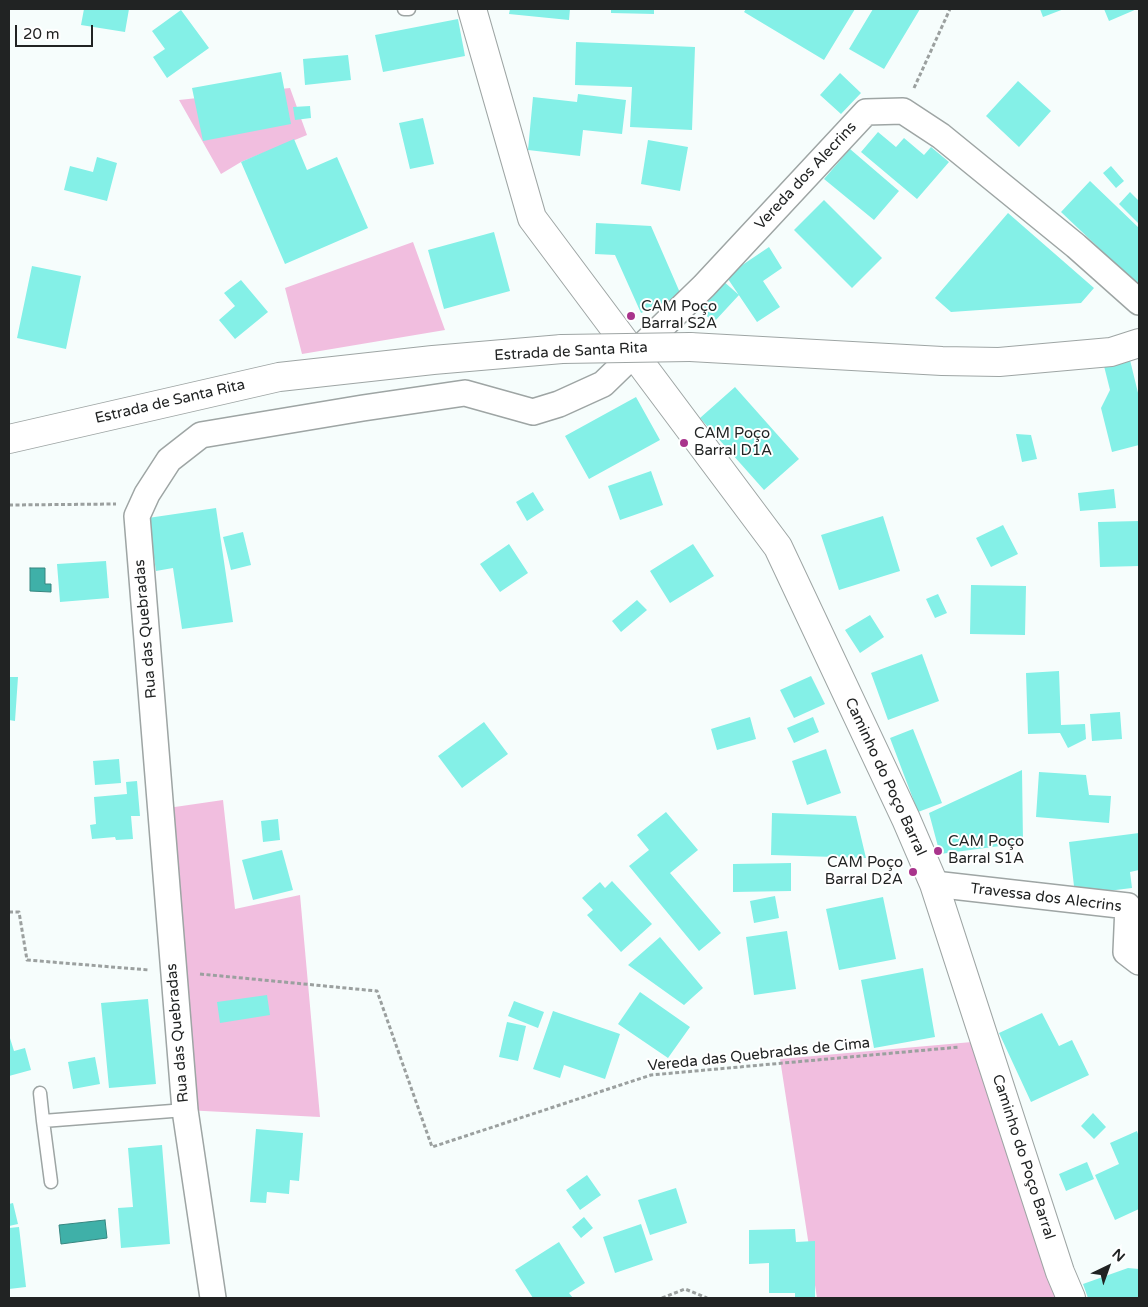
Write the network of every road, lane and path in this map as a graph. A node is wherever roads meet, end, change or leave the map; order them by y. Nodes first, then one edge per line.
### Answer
1 (404, 9) edge
2 (409, 9) edge
3 (472, 9) edge
4 (950, 9) edge
5 (903, 111) junction
6 (1139, 302) edge
7 (1139, 343) edge
8 (633, 355) junction
9 (9, 439) edge
10 (143, 503) junction
11 (9, 505) edge
12 (934, 884) junction
13 (1134, 902) edge
14 (9, 912) edge
15 (1139, 962) edge
16 (174, 972) junction
17 (965, 1047) dead end
18 (40, 1093) dead end
19 (185, 1110) junction
20 (43, 1121) junction
21 (51, 1182) dead end
22 (213, 1298) edge
23 (662, 1298) edge
24 (706, 1298) edge
25 (1072, 1298) edge

1 - 2 lane
3 - 8 street, Caminho do Poço Barral
4 - 5 path
5 - 6 street
5 - 8 street, Vereda dos Alecrins
7 - 9 street, Estrada de Santa Rita, bridge
8 - 10 street, Rua das Quebradas
8 - 12 street, Caminho do Poço Barral
10 - 11 path
10 - 16 street, Rua das Quebradas
12 - 13 street, Travessa dos Alecrins
12 - 25 street, Caminho do Poço Barral
13 - 15 street, Travessa dos Alecrins
14 - 16 path, Vereda das Quebradas de Cima
16 - 17 path, Vereda das Quebradas de Cima
16 - 19 street, Rua das Quebradas
18 - 20 lane
19 - 20 lane
19 - 22 street, Rua das Quebradas
20 - 21 lane
23 - 24 path

